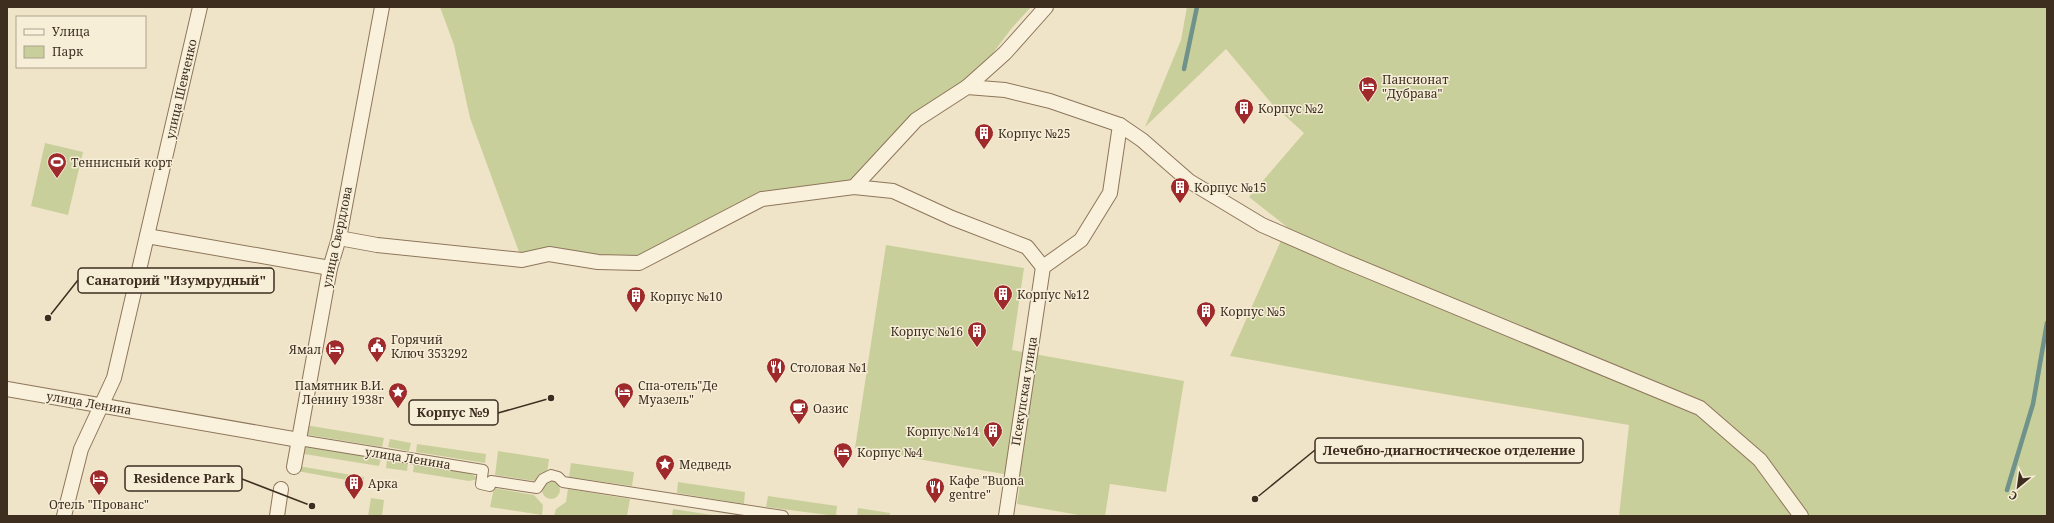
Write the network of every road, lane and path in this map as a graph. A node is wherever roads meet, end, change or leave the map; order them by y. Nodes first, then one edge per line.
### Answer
1 (200, 7) edge
2 (382, 7) edge
3 (1046, 7) edge
4 (967, 87) junction
5 (1120, 125) junction
6 (854, 187) junction
7 (147, 236) junction
8 (339, 238) junction
9 (1043, 267) junction
10 (330, 268) junction
11 (7, 389) edge
12 (102, 406) junction
13 (299, 440) junction
14 (294, 467) dead end
15 (281, 488) dead end
16 (64, 516) edge
17 (277, 516) edge
18 (783, 516) edge
19 (1006, 516) edge
20 (1802, 516) edge

1 - 7 street, улица Шевченко
2 - 8 street, улица Свердлова
3 - 4 street
4 - 5 street
4 - 6 street
5 - 9 street
5 - 20 street
6 - 8 street
6 - 9 street
7 - 10 street
7 - 12 street, улица Шевченко
8 - 10 street, улица Свердлова
9 - 19 street, Псекупская улица
10 - 13 street, улица Свердлова
11 - 12 street, улица Ленина
12 - 13 street, улица Ленина
12 - 16 street, улица Шевченко
13 - 14 street, улица Свердлова
13 - 18 street, улица Ленина
15 - 17 street

